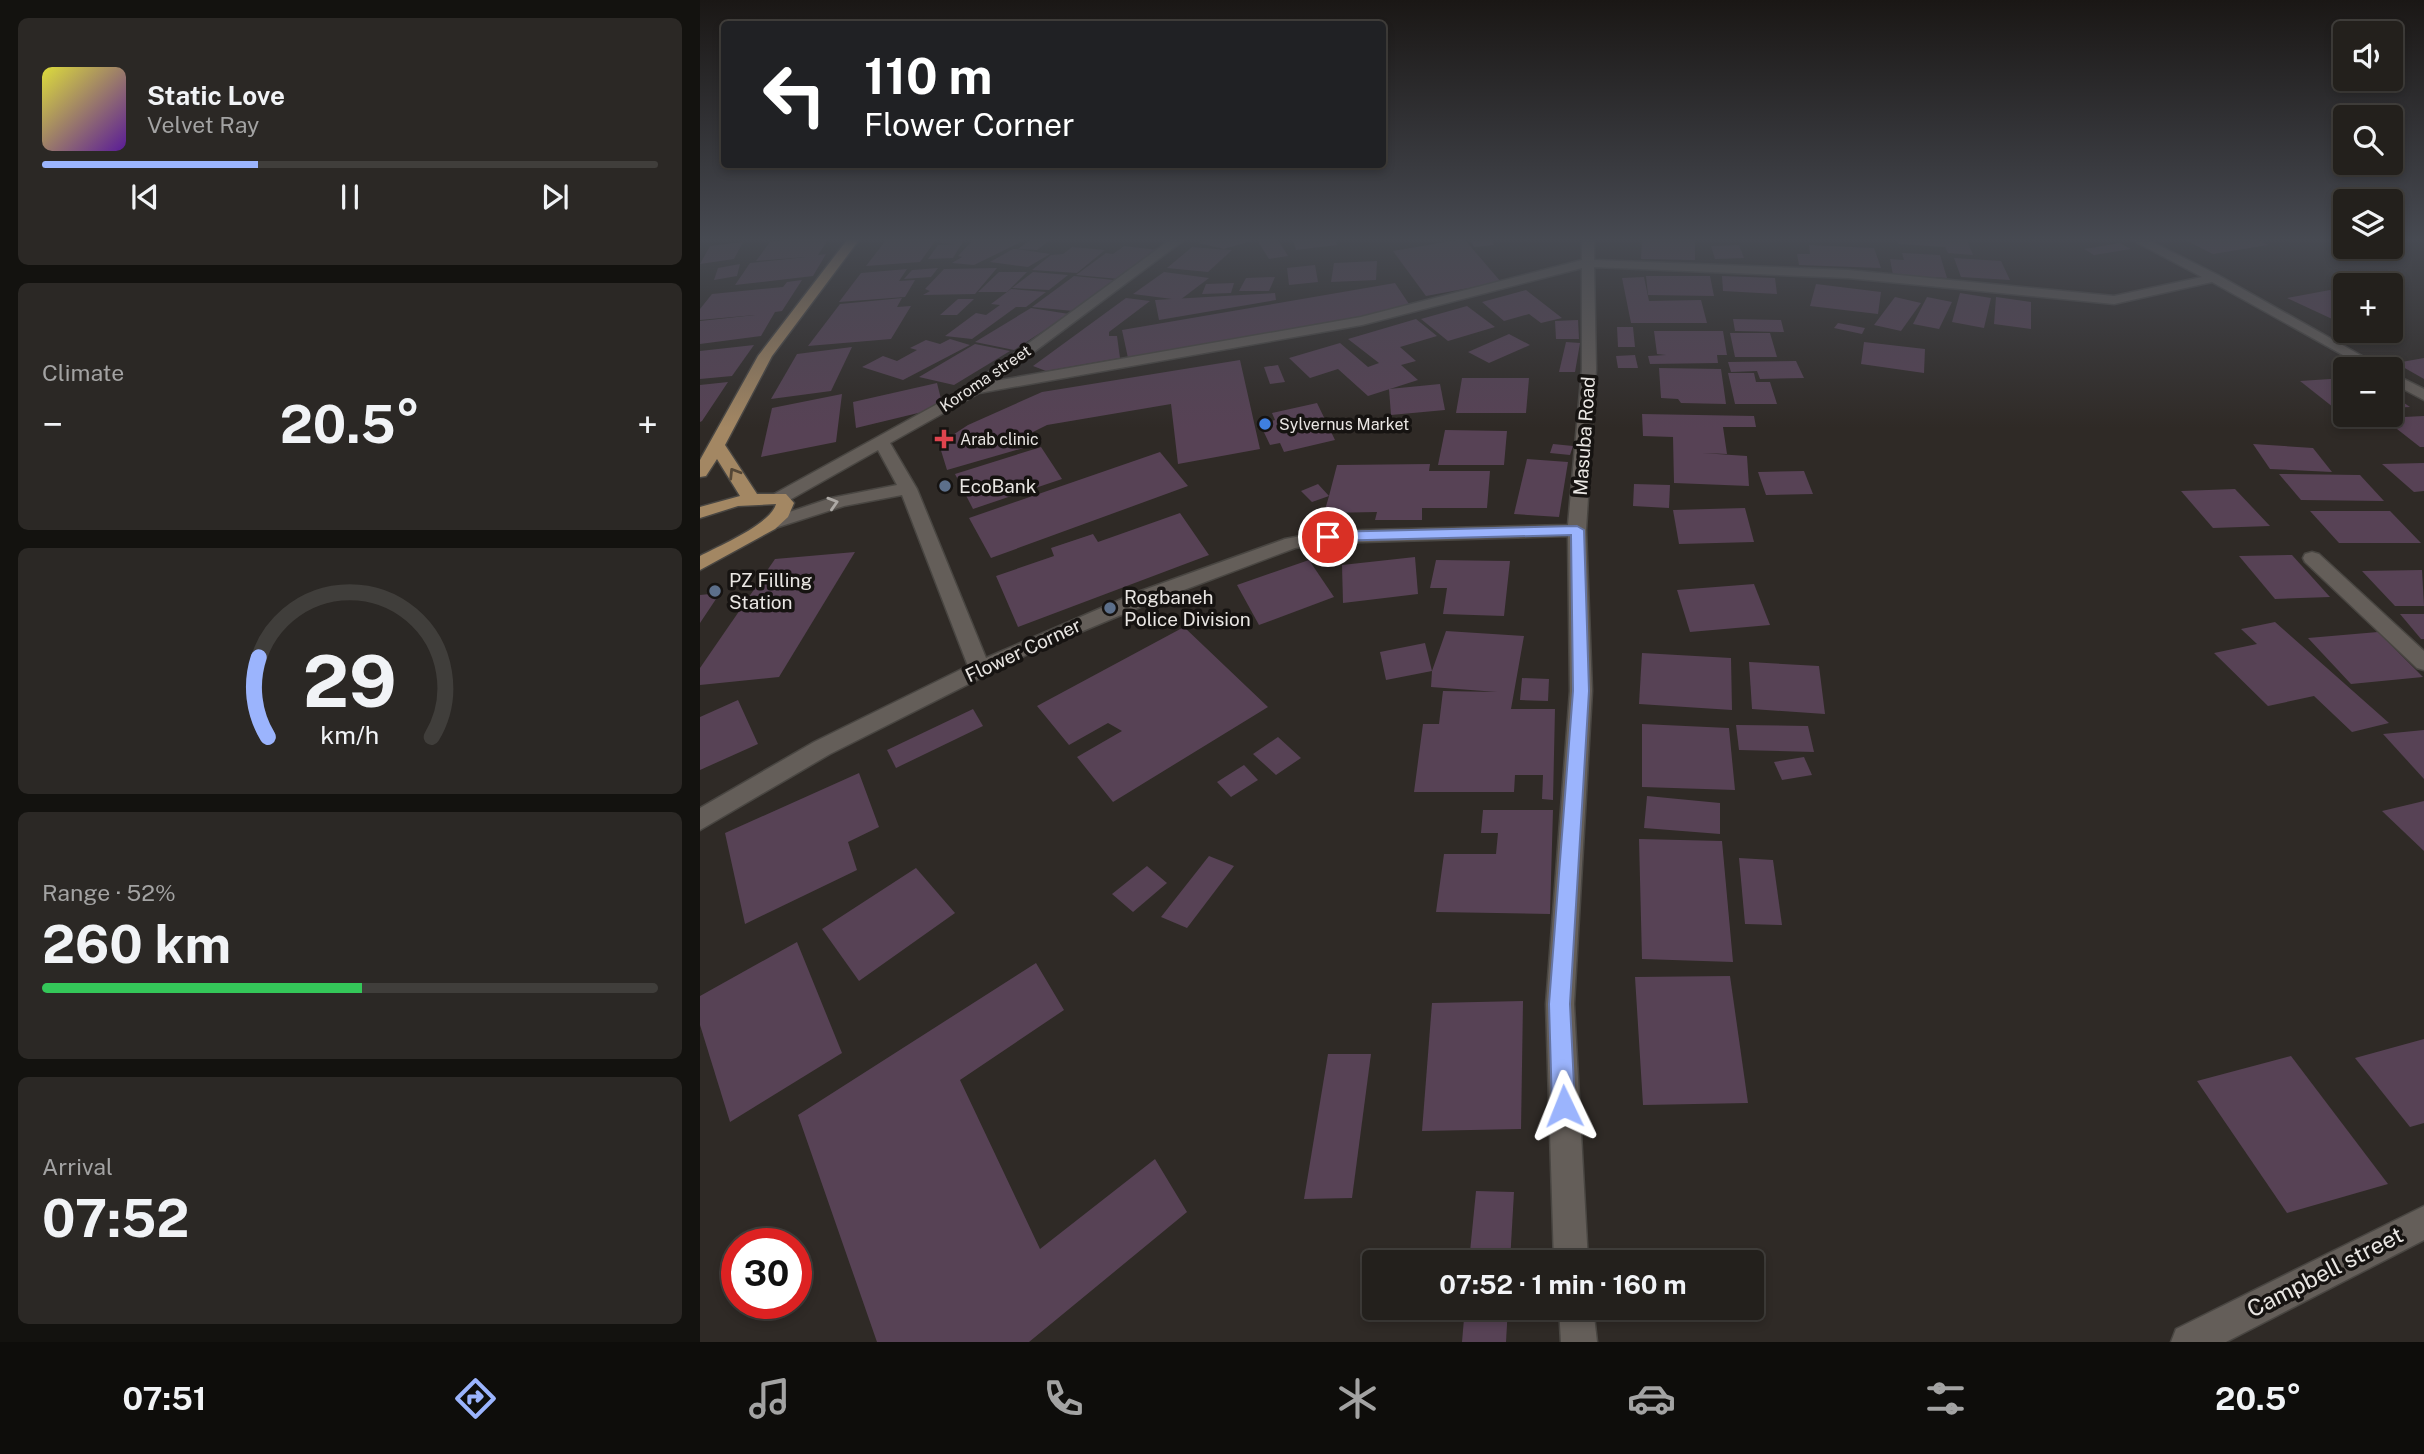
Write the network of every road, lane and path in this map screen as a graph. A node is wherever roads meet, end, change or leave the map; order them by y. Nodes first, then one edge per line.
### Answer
1 (804, 303) edge
2 (1093, 303) edge
3 (1422, 303) edge
4 (1588, 303) edge
5 (2258, 303) edge
6 (2356, 357) edge
7 (2403, 383) edge
8 (975, 389) junction
9 (2424, 395) edge
10 (881, 442) junction
11 (718, 447) junction
12 (700, 472) edge
13 (908, 489) junction
14 (780, 498) junction
15 (751, 499) junction
16 (700, 513) edge
17 (769, 525) junction
18 (1577, 530) junction
19 (2312, 558) dead end
20 (700, 564) edge
21 (2424, 663) edge
22 (979, 670) junction
23 (700, 820) edge
24 (2424, 1222) edge
25 (1570, 1250) edge
26 (1577, 1320) edge
27 (1579, 1342) edge
28 (2189, 1342) edge

1 - 11 main road
2 - 8 street, Koroma street
3 - 8 street
4 - 18 street, Masuba Road
5 - 6 street
7 - 9 street
8 - 10 street, Koroma street
10 - 13 street
10 - 14 street, Koroma street
11 - 12 main road
15 -> 11 main road
17 -> 13 street
13 - 22 street
14 - 15 main road
14 - 17 main road
15 - 16 main road
17 - 20 main road
18 - 22 street, Flower Corner
18 - 25 street, Masuba Road
19 - 21 street
22 - 23 street, Flower Corner
24 - 28 street, Campbell street
26 - 27 street

